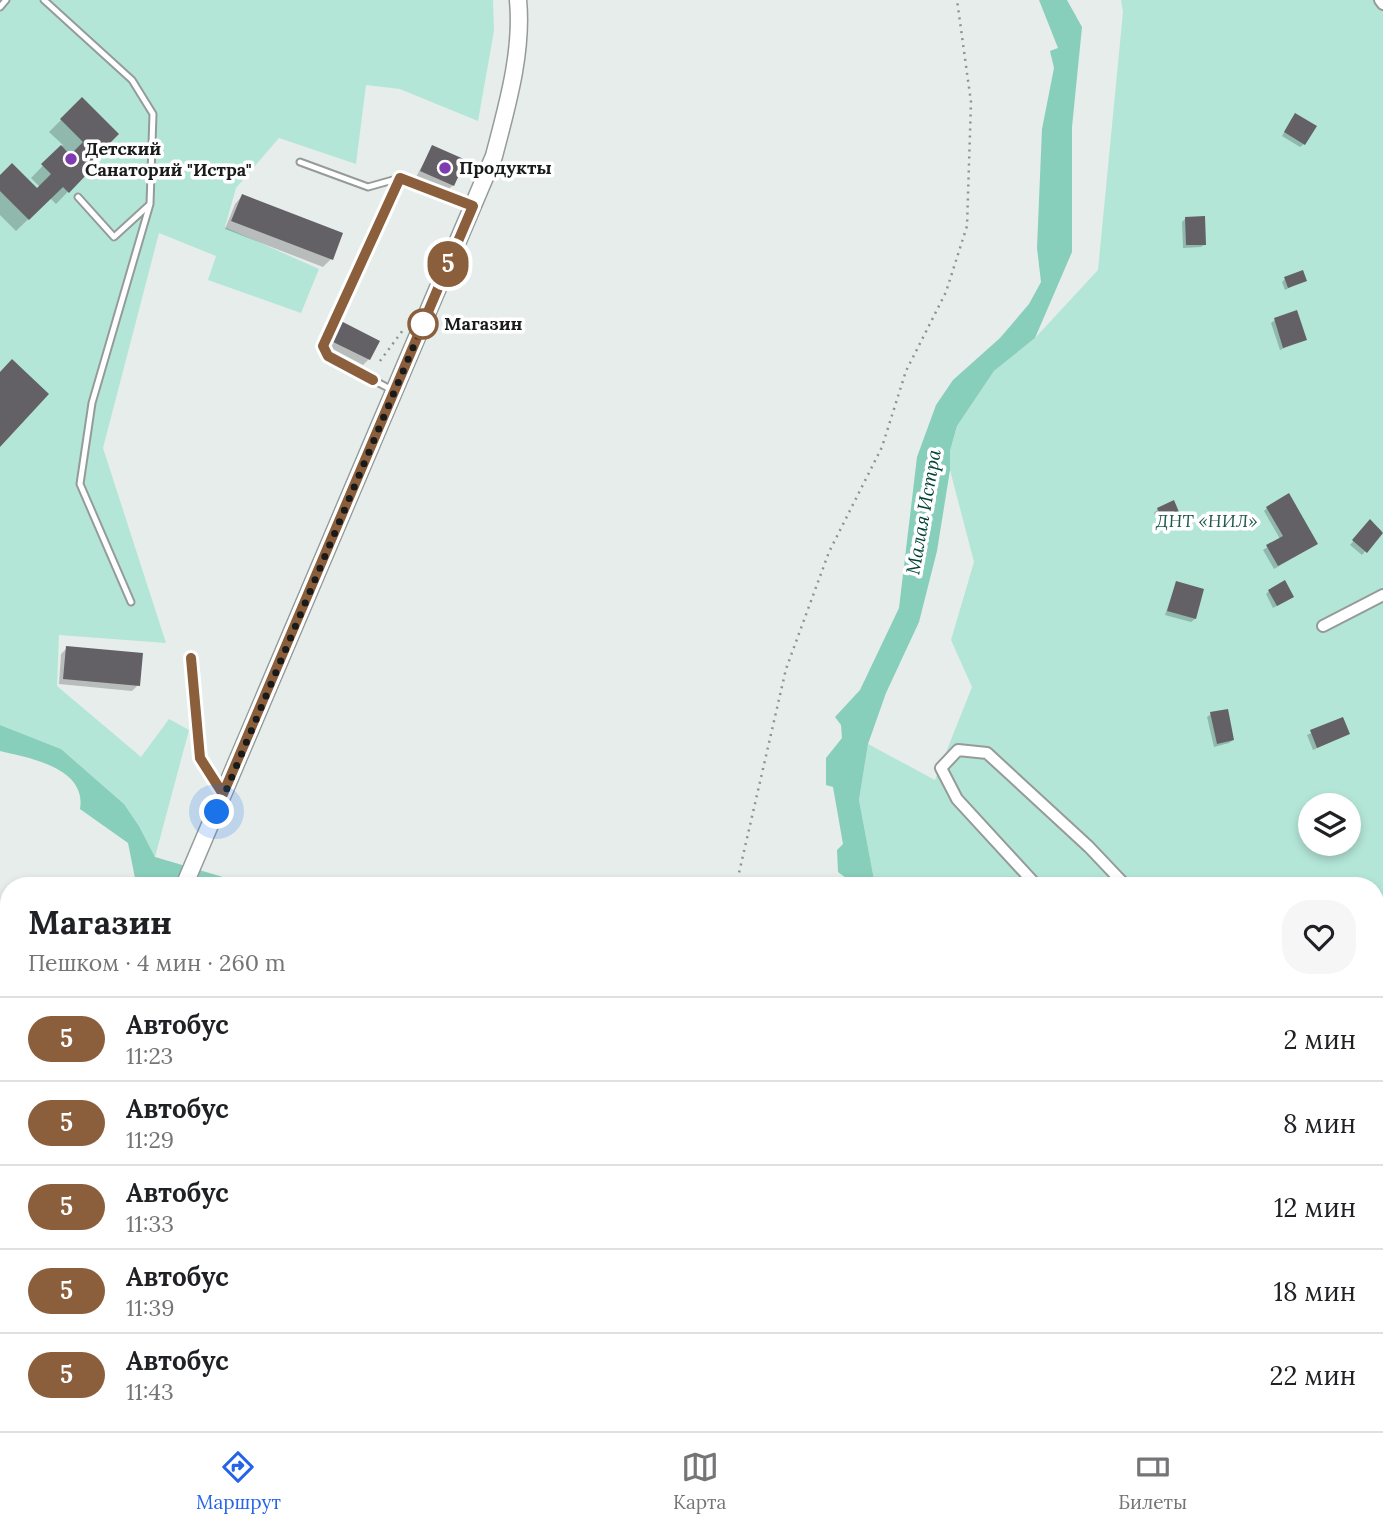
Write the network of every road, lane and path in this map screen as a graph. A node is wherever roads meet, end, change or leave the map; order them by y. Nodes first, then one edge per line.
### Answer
1 (6, 0) edge
2 (44, 0) edge
3 (518, 0) edge
4 (957, 0) edge
5 (0, 7) edge
6 (300, 162) dead end
7 (400, 178) junction
8 (78, 197) dead end
9 (150, 204) junction
10 (473, 206) junction
11 (395, 391) junction
12 (1383, 595) edge
13 (131, 602) dead end
14 (1323, 626) dead end
15 (191, 658) dead end
16 (223, 794) junction
17 (188, 877) edge
18 (738, 877) edge
19 (1029, 877) edge
20 (1117, 877) edge

1 - 5 lane
2 - 9 lane
3 - 10 main road
4 - 18 path
6 - 7 lane
7 - 10 lane
7 - 11 lane
8 - 9 lane
9 - 13 lane
10 - 11 main road
11 - 16 main road
12 - 14 street
15 - 16 lane
16 - 17 main road
19 - 20 street

